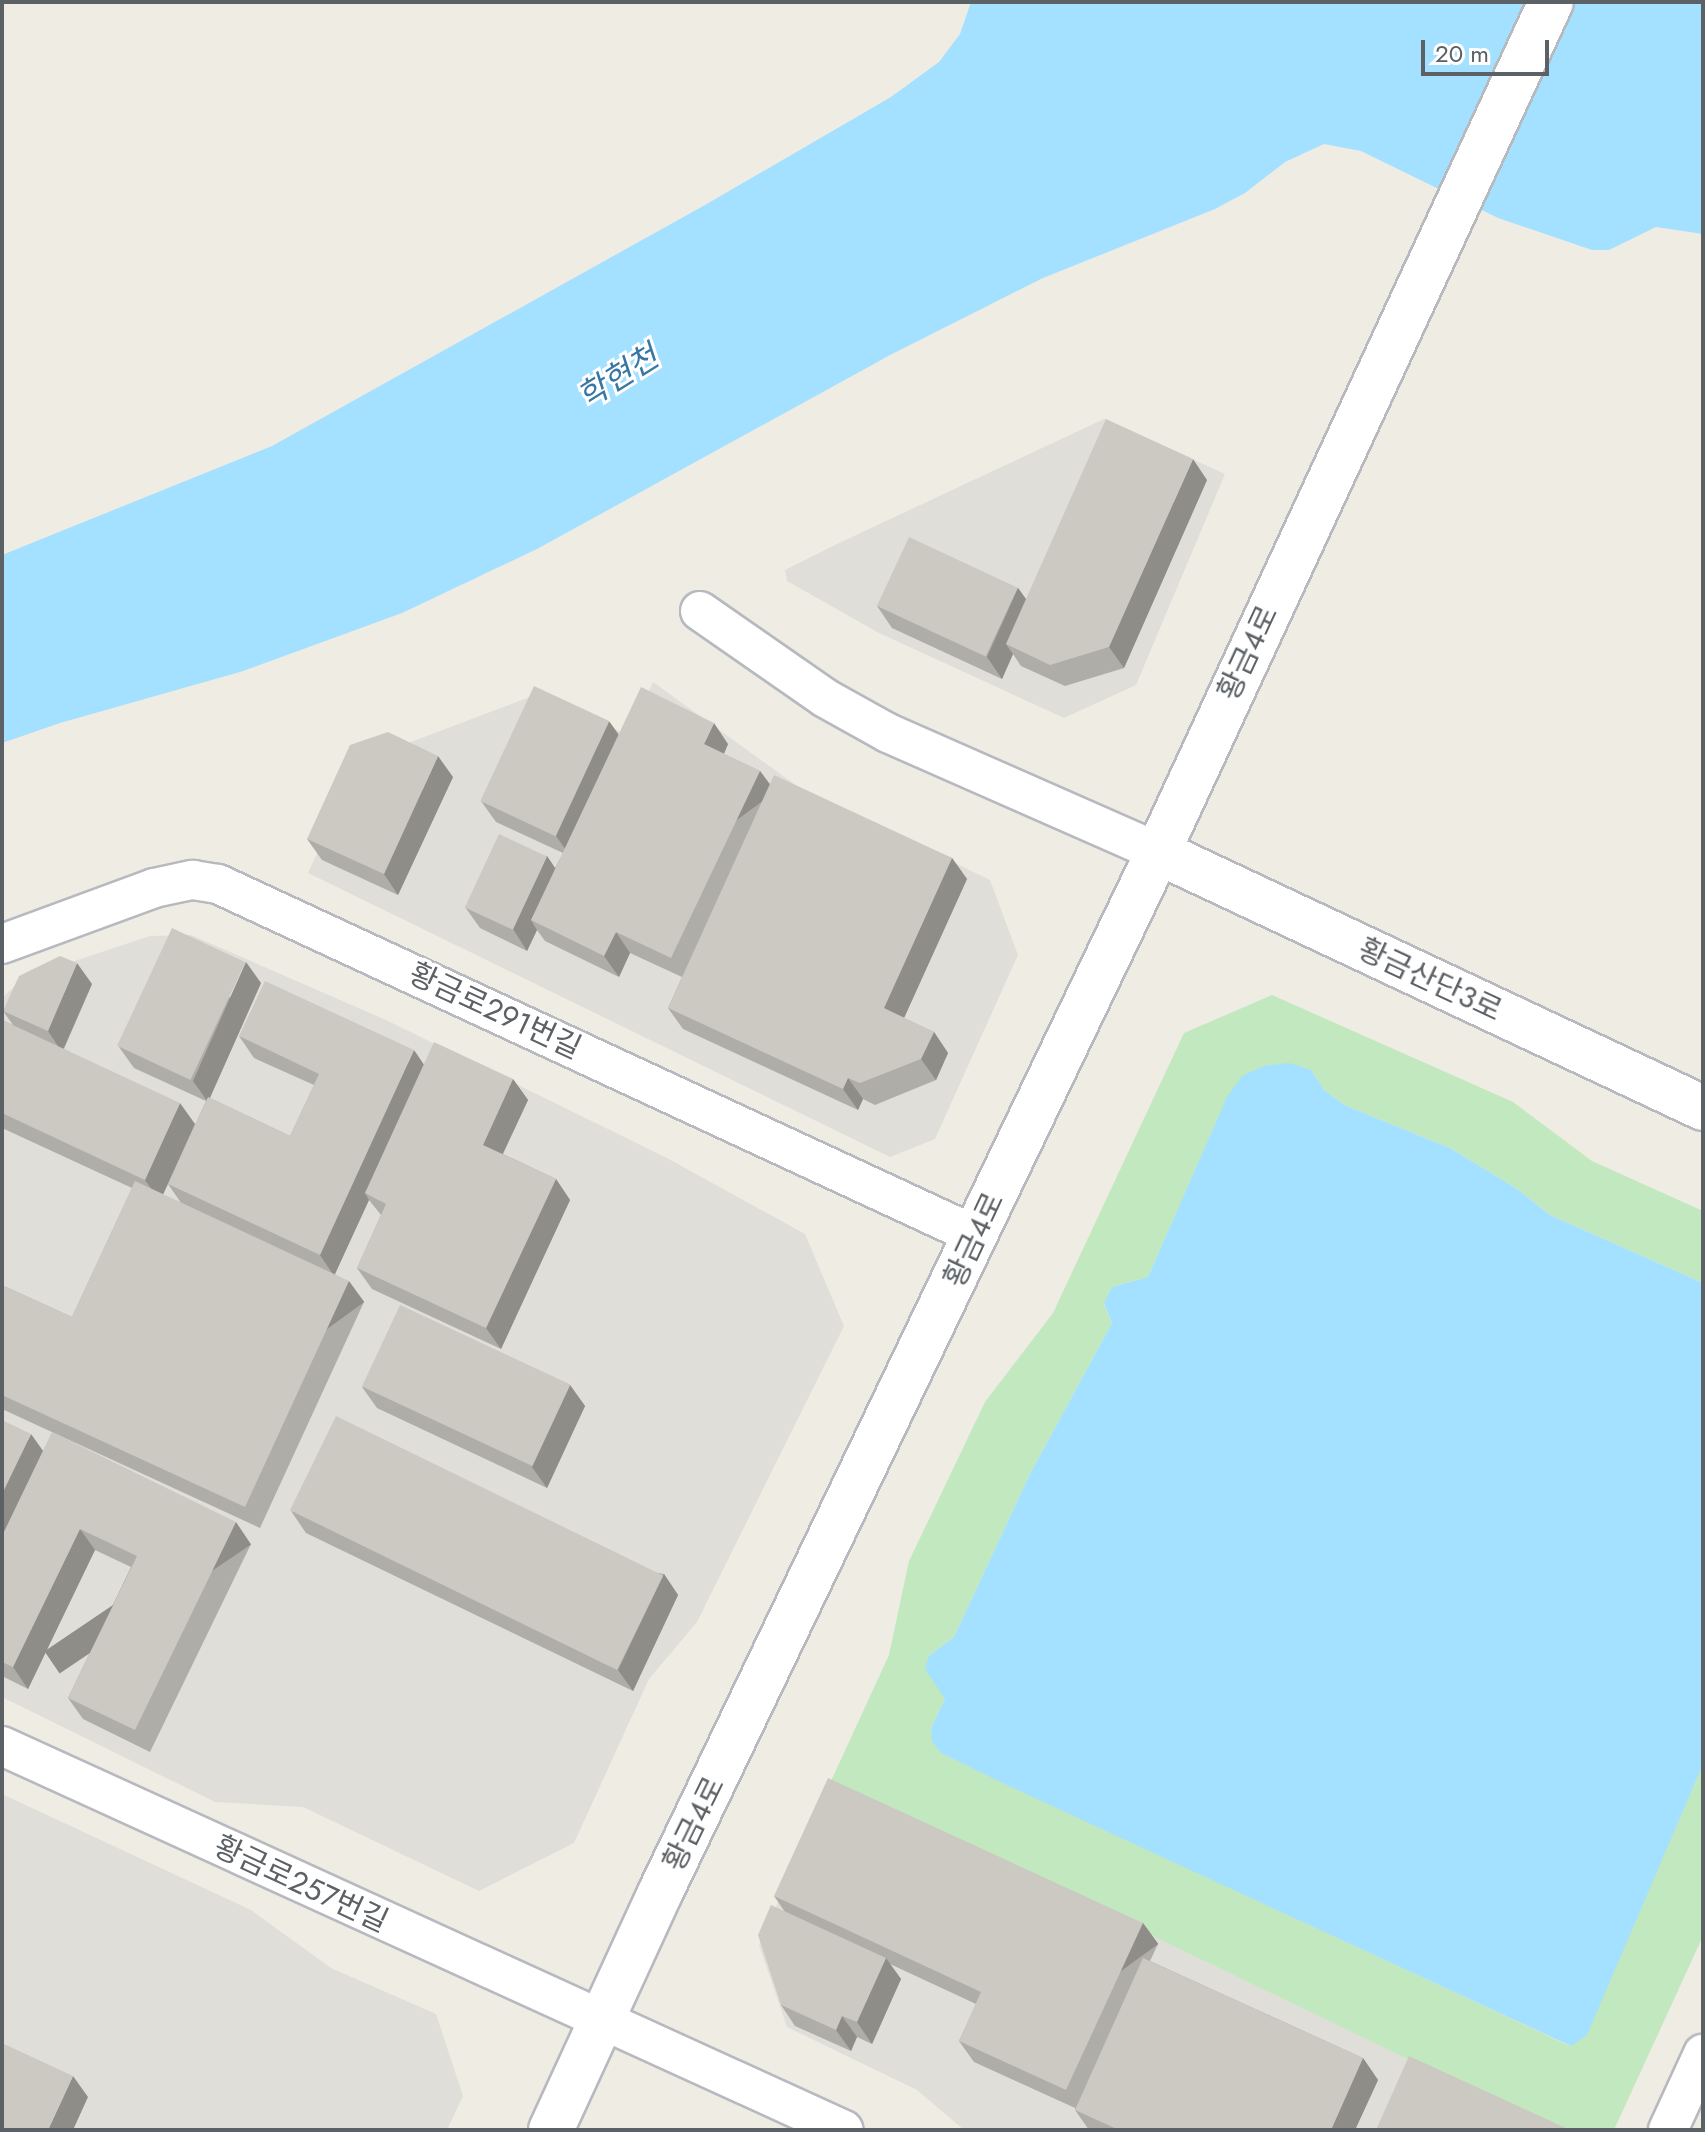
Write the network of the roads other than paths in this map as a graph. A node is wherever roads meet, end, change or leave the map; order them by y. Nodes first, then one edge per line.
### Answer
1 (1551, 2) edge
2 (700, 611) dead end
3 (1158, 852) junction
4 (2, 944) edge
5 (1703, 1108) edge
6 (977, 1236) junction
7 (2, 1746) edge
8 (602, 2021) junction
9 (1703, 2054) edge
10 (551, 2130) edge
11 (844, 2130) edge
12 (1668, 2130) edge

1 - 3 street, 황금4로
2 - 3 street
3 - 5 street, 황금산단3로
3 - 6 street, 황금4로
4 - 6 street, 황금로291번길
6 - 8 street, 황금4로
7 - 8 street, 황금로257번길
8 - 10 street, 황금4로
8 - 11 street, 황금로257번길
9 - 12 street

